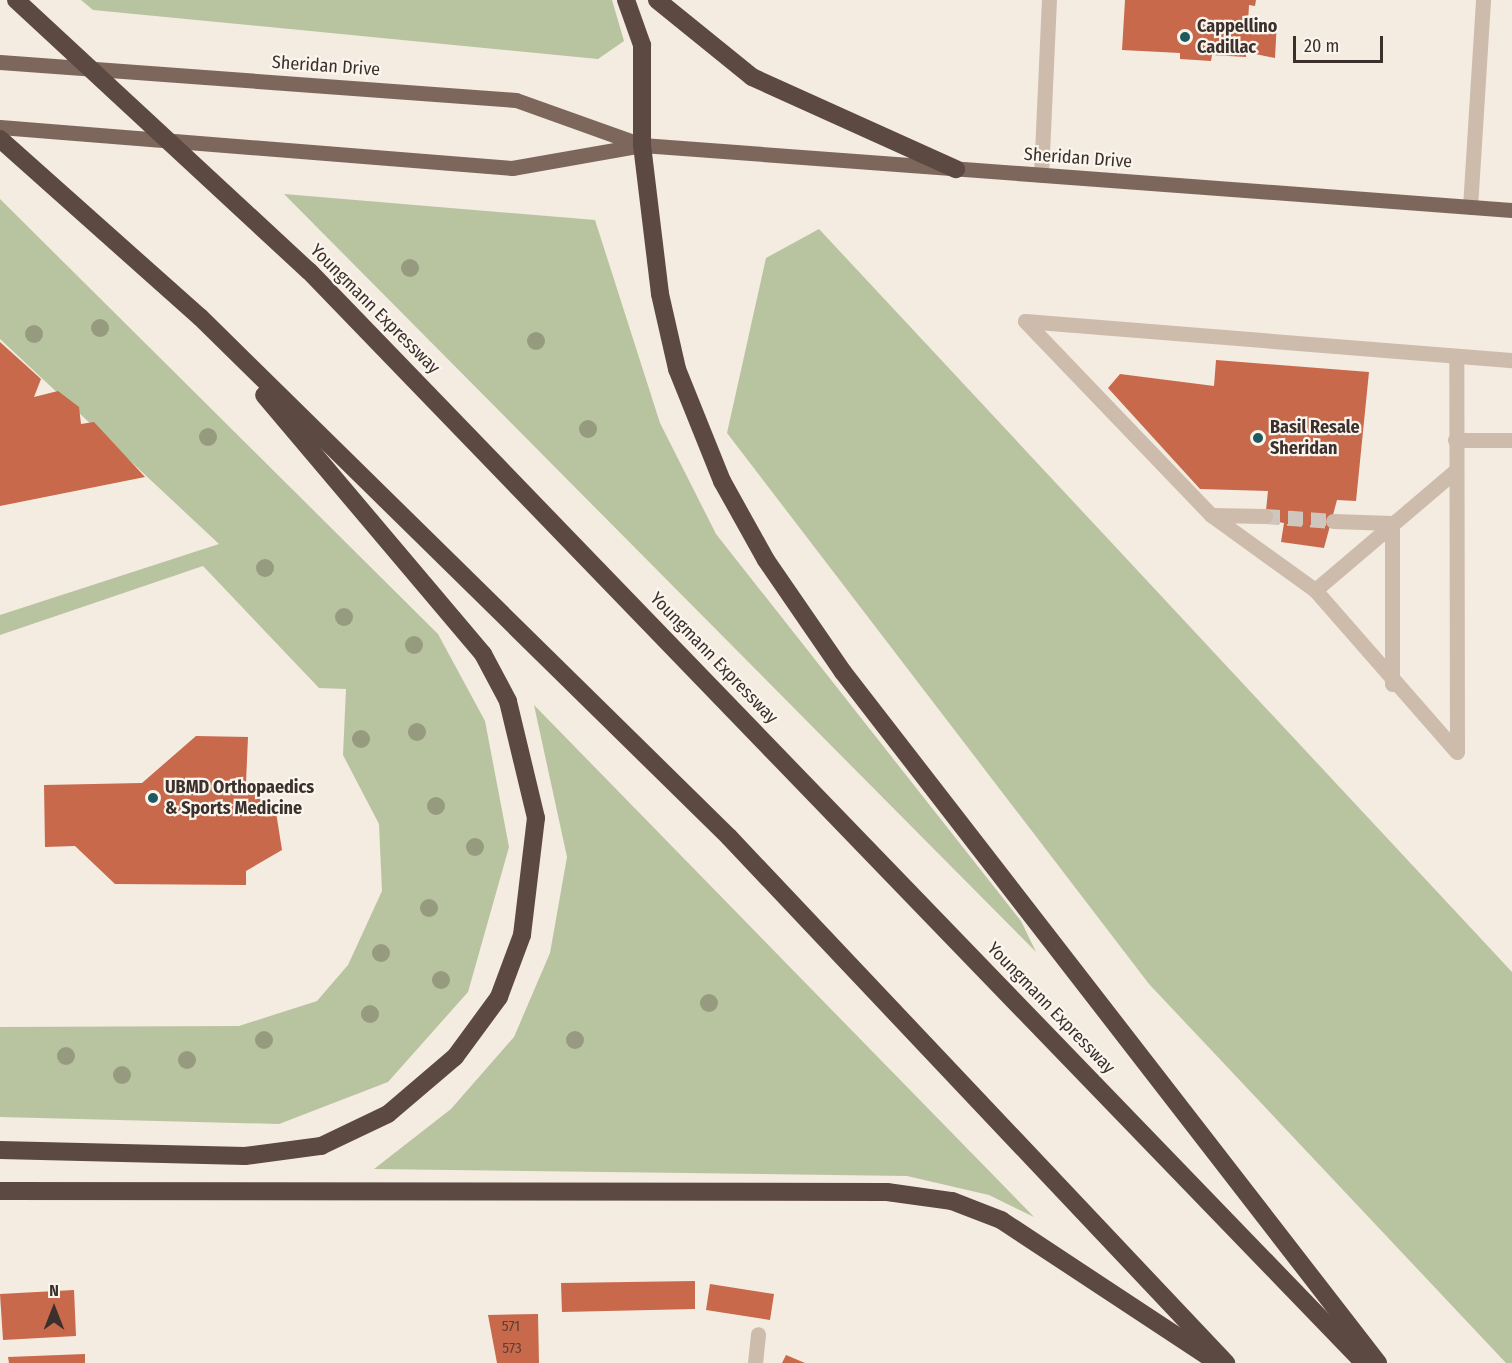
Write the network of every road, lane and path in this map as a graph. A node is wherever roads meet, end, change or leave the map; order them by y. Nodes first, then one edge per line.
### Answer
1 (16, 0) edge
2 (627, 0) edge
3 (657, 0) edge
4 (1049, 0) edge
5 (1483, 0) edge
6 (0, 62) edge
7 (0, 128) edge
8 (0, 139) edge
9 (642, 145) junction
10 (956, 168) junction
11 (1041, 175) junction
12 (1470, 207) junction
13 (1512, 210) edge
14 (200, 317) junction
15 (1456, 357) junction
16 (1512, 360) edge
17 (1455, 440) junction
18 (1512, 440) edge
19 (1455, 471) junction
20 (1211, 515) junction
21 (1265, 516) tunnel mouth
22 (1333, 521) tunnel mouth
23 (1392, 523) junction
24 (1315, 590) junction
25 (1392, 684) junction
26 (0, 1150) edge
27 (0, 1191) edge
28 (758, 1334) dead end
29 (755, 1363) edge
30 (1217, 1363) edge
31 (1226, 1363) edge
32 (1364, 1363) edge
33 (1378, 1363) edge

1 - 32 highway, Youngmann Expressway, bridge
2 - 9 highway
3 - 10 highway
4 - 11 street
5 - 12 street
6 - 9 main road, Sheridan Drive
7 - 9 main road, Sheridan Drive
8 - 14 highway
9 - 10 main road, Sheridan Drive
9 - 33 highway
10 - 11 main road, Sheridan Drive
11 - 12 main road, Sheridan Drive
12 - 13 main road, Sheridan Drive
14 - 26 highway
14 - 31 highway
15 - 16 street
15 - 17 street
15 - 20 street
17 - 18 street
17 - 19 street
19 - 23 street
19 - 25 street
20 - 21 street
20 - 24 street
22 - 23 street
23 - 24 street
23 - 25 street
24 - 25 street
27 - 30 highway
28 - 29 street

